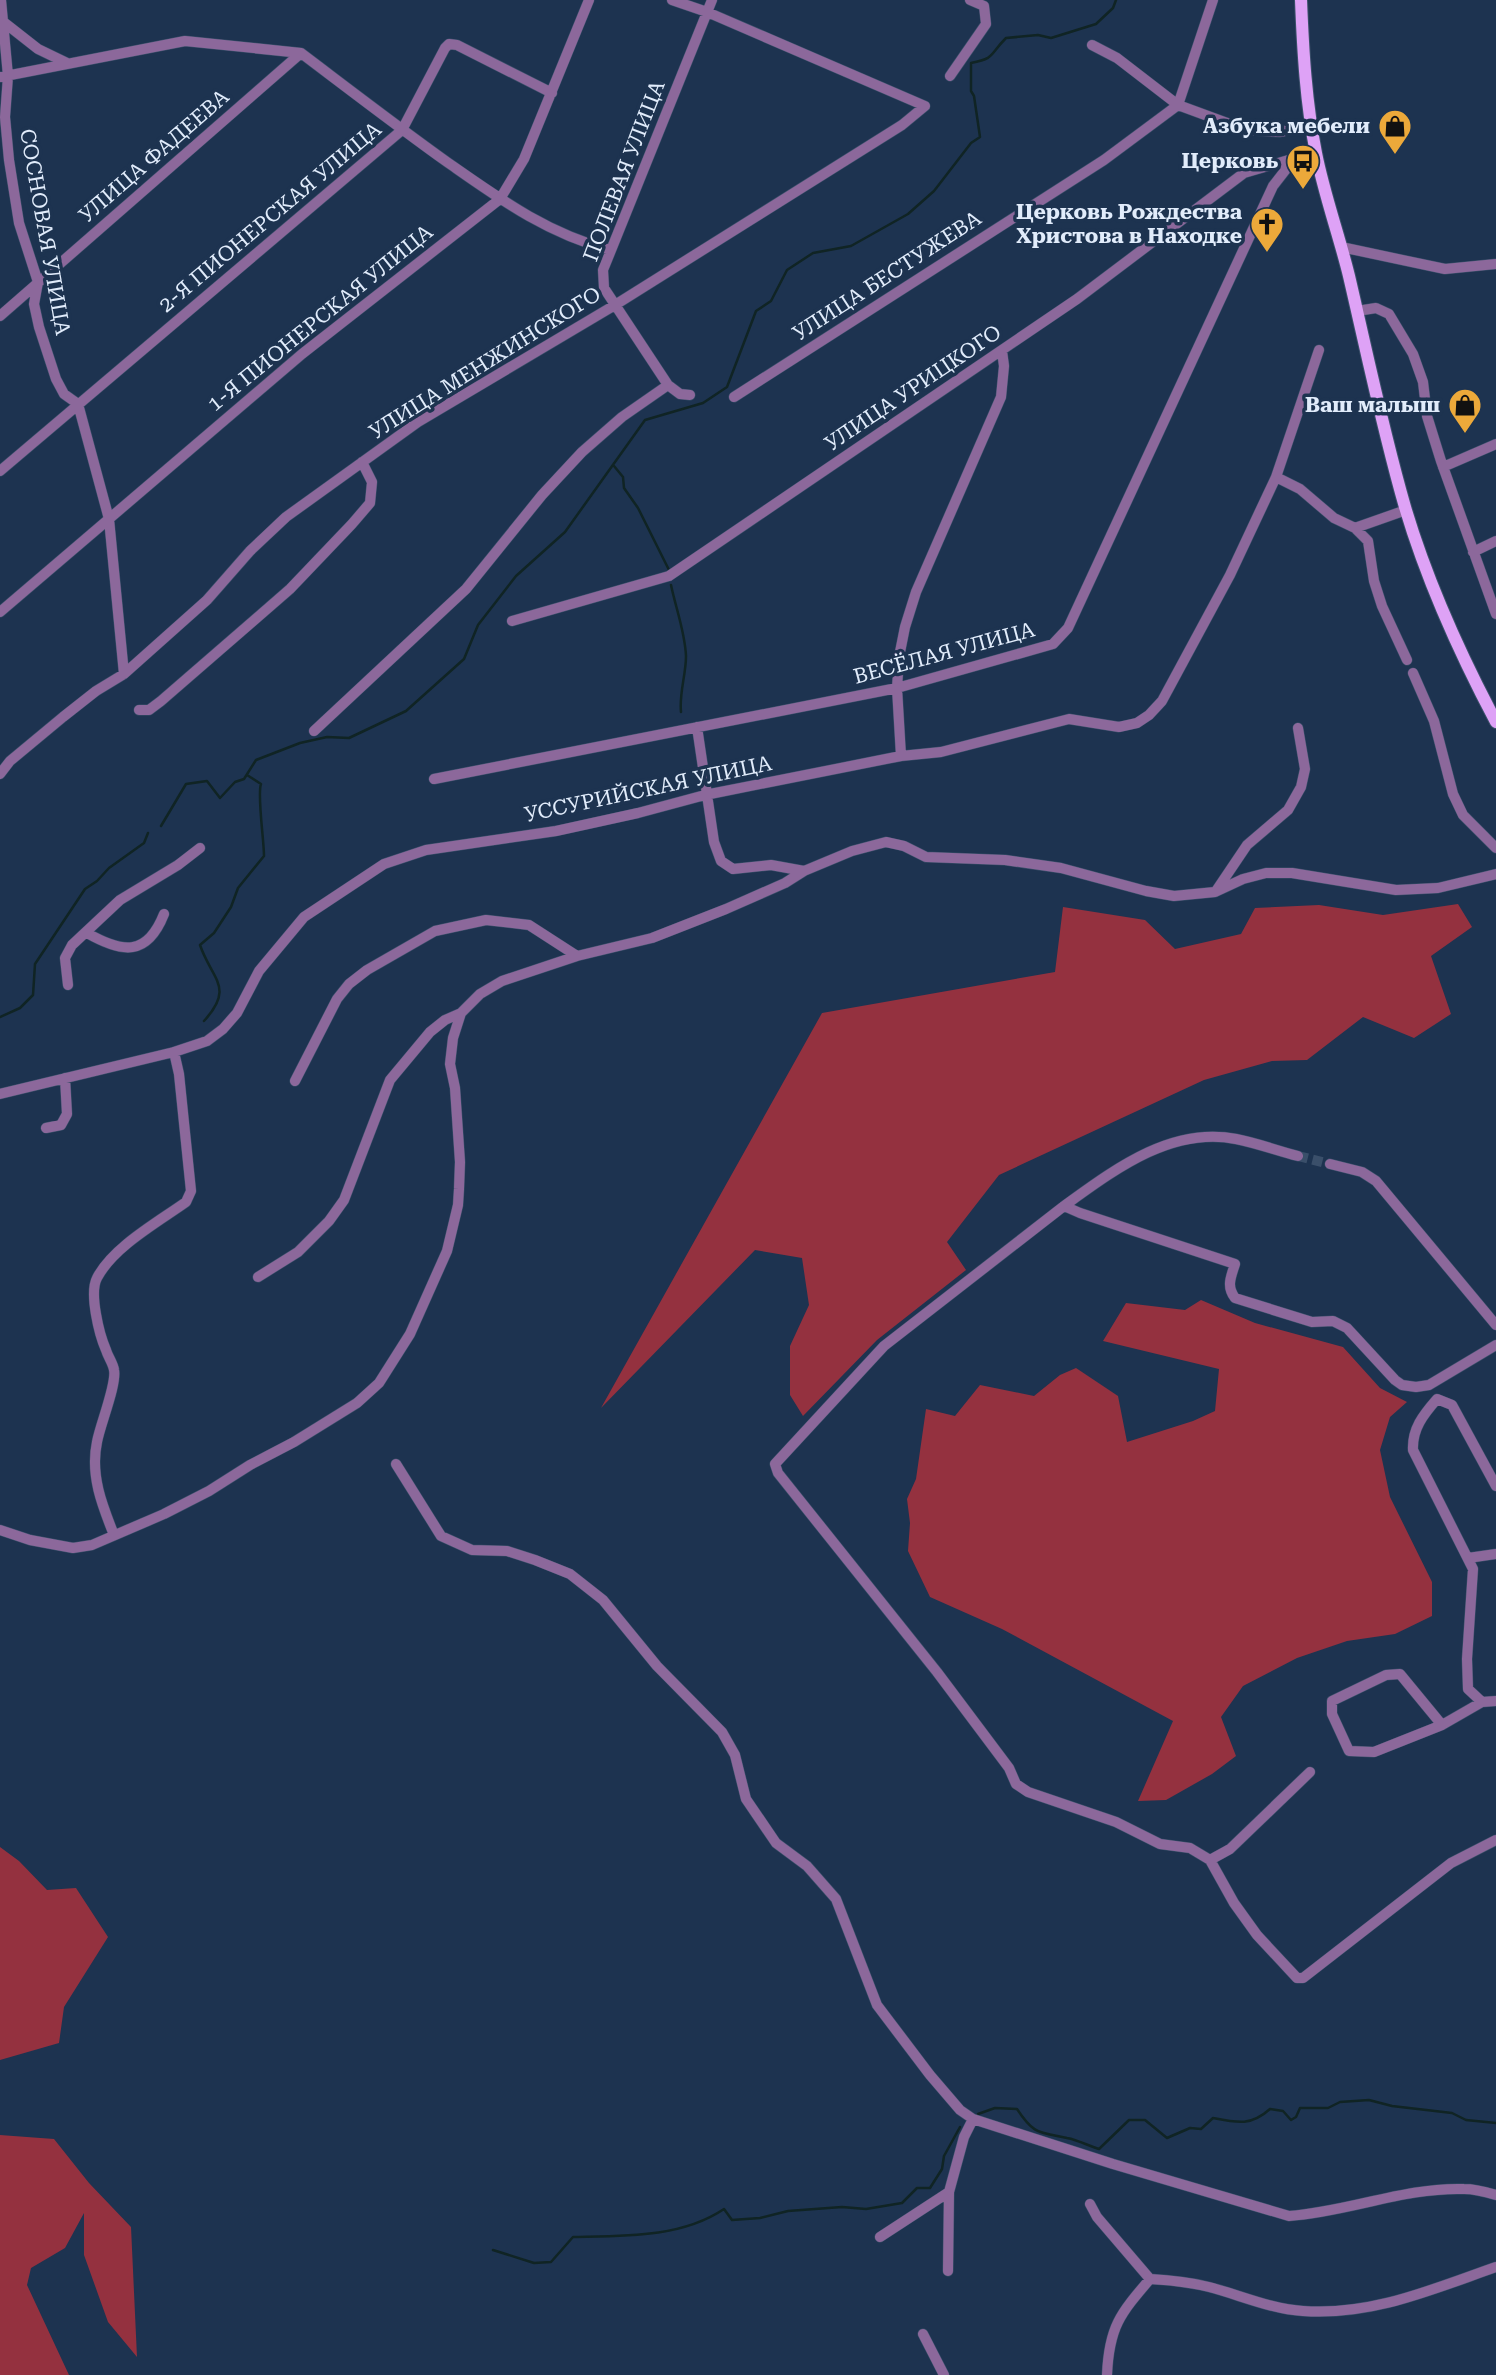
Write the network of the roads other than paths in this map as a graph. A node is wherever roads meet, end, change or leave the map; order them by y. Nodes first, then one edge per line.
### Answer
1 (1, 0) edge
2 (589, 0) edge
3 (673, 0) edge
4 (712, 0) edge
5 (970, 0) edge
6 (1213, 0) edge
7 (1301, 0) edge
8 (986, 3) edge
9 (707, 12) junction
10 (2, 20) edge
11 (1092, 45) dead end
12 (301, 53) junction
13 (67, 64) junction
14 (4, 76) edge
15 (950, 76) dead end
16 (552, 93) junction
17 (1178, 105) junction
18 (1312, 125) junction
19 (402, 130) junction
20 (1316, 152) junction
21 (1294, 159) junction
22 (500, 199) junction
23 (1341, 247) junction
24 (610, 250) junction
25 (1496, 264) edge
26 (38, 282) junction
27 (615, 306) junction
28 (1357, 311) junction
29 (0, 316) edge
30 (1319, 350) dead end
31 (1002, 351) junction
32 (668, 385) junction
33 (690, 395) dead end
34 (734, 397) dead end
35 (78, 404) junction
36 (1496, 444) edge
37 (362, 462) junction
38 (1443, 467) junction
39 (0, 471) edge
40 (1276, 477) junction
41 (1406, 510) junction
42 (109, 519) junction
43 (1355, 528) junction
44 (1496, 541) edge
45 (1473, 552) junction
46 (0, 612) edge
47 (1496, 614) edge
48 (512, 621) dead end
49 (1407, 660) dead end
50 (1413, 673) dead end
51 (124, 674) junction
52 (897, 688) junction
53 (139, 710) dead end
54 (1496, 722) edge
55 (697, 727) junction
56 (1298, 728) dead end
57 (314, 731) dead end
58 (901, 757) junction
59 (0, 774) edge
60 (434, 779) dead end
61 (705, 795) junction
62 (200, 848) dead end
63 (1496, 848) edge
64 (804, 872) junction
65 (1496, 874) edge
66 (1215, 892) junction
67 (164, 914) dead end
68 (87, 933) junction
69 (577, 956) junction
70 (68, 985) dead end
71 (461, 1013) junction
72 (174, 1052) junction
73 (65, 1078) junction
74 (295, 1081) dead end
75 (0, 1094) edge
76 (46, 1128) dead end
77 (1298, 1156) tunnel mouth
78 (1330, 1164) tunnel mouth
79 (1064, 1206) junction
80 (258, 1277) dead end
81 (1496, 1325) edge
82 (1496, 1345) edge
83 (396, 1464) dead end
84 (1496, 1486) edge
85 (0, 1530) edge
86 (114, 1535) junction
87 (1496, 1554) edge
88 (1468, 1558) junction
89 (1482, 1702) junction
90 (1496, 1702) edge
91 (1442, 1725) junction
92 (1310, 1772) dead end
93 (1496, 1840) edge
94 (1210, 1860) junction
95 (973, 2119) junction
96 (949, 2192) junction
97 (1496, 2194) edge
98 (1090, 2204) dead end
99 (880, 2238) dead end
100 (1496, 2267) edge
101 (948, 2272) dead end
102 (1150, 2279) junction
103 (923, 2334) dead end
104 (944, 2375) edge
105 (1107, 2375) edge

1 - 10 street, СОСНОВАЯ УЛИЦА
2 - 16 street, 1-Я ПИОНЕРСКАЯ УЛИЦА
3 - 9 street
4 - 9 street, ПОЛЕВАЯ УЛИЦА
5 - 8 street
6 - 17 street
7 - 18 main road
8 - 15 street
9 - 24 street, ПОЛЕВАЯ УЛИЦА
9 - 27 street, УЛИЦА МЕНЖИНСКОГО
10 - 13 street
10 - 14 street, СОСНОВАЯ УЛИЦА
11 - 17 street
12 - 13 street
12 - 19 street
12 - 26 street, УЛИЦА ФАДЕЕВА
13 - 14 street
14 - 26 street, СОСНОВАЯ УЛИЦА
16 - 19 street, 2-Я ПИОНЕРСКАЯ УЛИЦА
16 - 22 street, 1-Я ПИОНЕРСКАЯ УЛИЦА
17 - 18 street
17 - 34 street, УЛИЦА БЕСТУЖЕВА
18 - 20 main road
19 - 22 street
19 - 35 street, 2-Я ПИОНЕРСКАЯ УЛИЦА
20 - 21 street, УЛИЦА УРИЦКОГО
20 - 23 main road
21 - 31 street, УЛИЦА УРИЦКОГО
21 - 52 street, ВЕСЁЛАЯ УЛИЦА
22 - 24 street
22 - 42 street, 1-Я ПИОНЕРСКАЯ УЛИЦА
23 - 25 street
23 - 28 main road
24 - 27 street, ПОЛЕВАЯ УЛИЦА
26 - 29 street, УЛИЦА ФАДЕЕВА
26 - 35 street, СОСНОВАЯ УЛИЦА
27 - 32 street, ПОЛЕВАЯ УЛИЦА
27 - 37 street, УЛИЦА МЕНЖИНСКОГО
28 - 38 street
28 - 41 main road
30 - 40 street
31 - 48 street, УЛИЦА УРИЦКОГО
31 - 52 street
32 - 33 street
32 - 57 street
35 - 39 street, 2-Я ПИОНЕРСКАЯ УЛИЦА
35 - 42 street, СОСНОВАЯ УЛИЦА
36 - 38 street
37 - 51 street, УЛИЦА МЕНЖИНСКОГО
37 - 53 street
38 - 45 street
40 - 43 street
40 - 58 street, УССУРИЙСКАЯ УЛИЦА
41 - 43 street
41 - 54 main road
42 - 46 street, 1-Я ПИОНЕРСКАЯ УЛИЦА
42 - 51 street, СОСНОВАЯ УЛИЦА
43 - 49 street
44 - 45 street
45 - 47 street
50 - 63 street
51 - 59 street, УЛИЦА МЕНЖИНСКОГО
52 - 55 street, ВЕСЁЛАЯ УЛИЦА
52 - 58 street
55 - 60 street, ВЕСЁЛАЯ УЛИЦА
55 - 61 street
56 - 66 street
58 - 61 street, УССУРИЙСКАЯ УЛИЦА
61 - 64 street
61 - 72 street, УССУРИЙСКАЯ УЛИЦА
62 - 68 street
64 - 66 street
64 - 69 street
65 - 66 street
67 - 68 street
68 - 70 street
69 - 71 street
69 - 74 street
71 - 80 street
71 - 86 street
72 - 73 street
72 - 86 street
73 - 75 street
73 - 76 street
77 - 79 street
78 - 81 street
79 - 82 street
79 - 94 street
83 - 95 street
84 - 88 street
85 - 86 street
87 - 88 street
88 - 89 street
89 - 90 street
89 - 91 street
91 - 91 street
92 - 94 street
93 - 94 street
95 - 96 street
95 - 97 street
96 - 99 street
96 - 101 street
98 - 102 street
100 - 102 street
102 - 105 street
103 - 104 street

